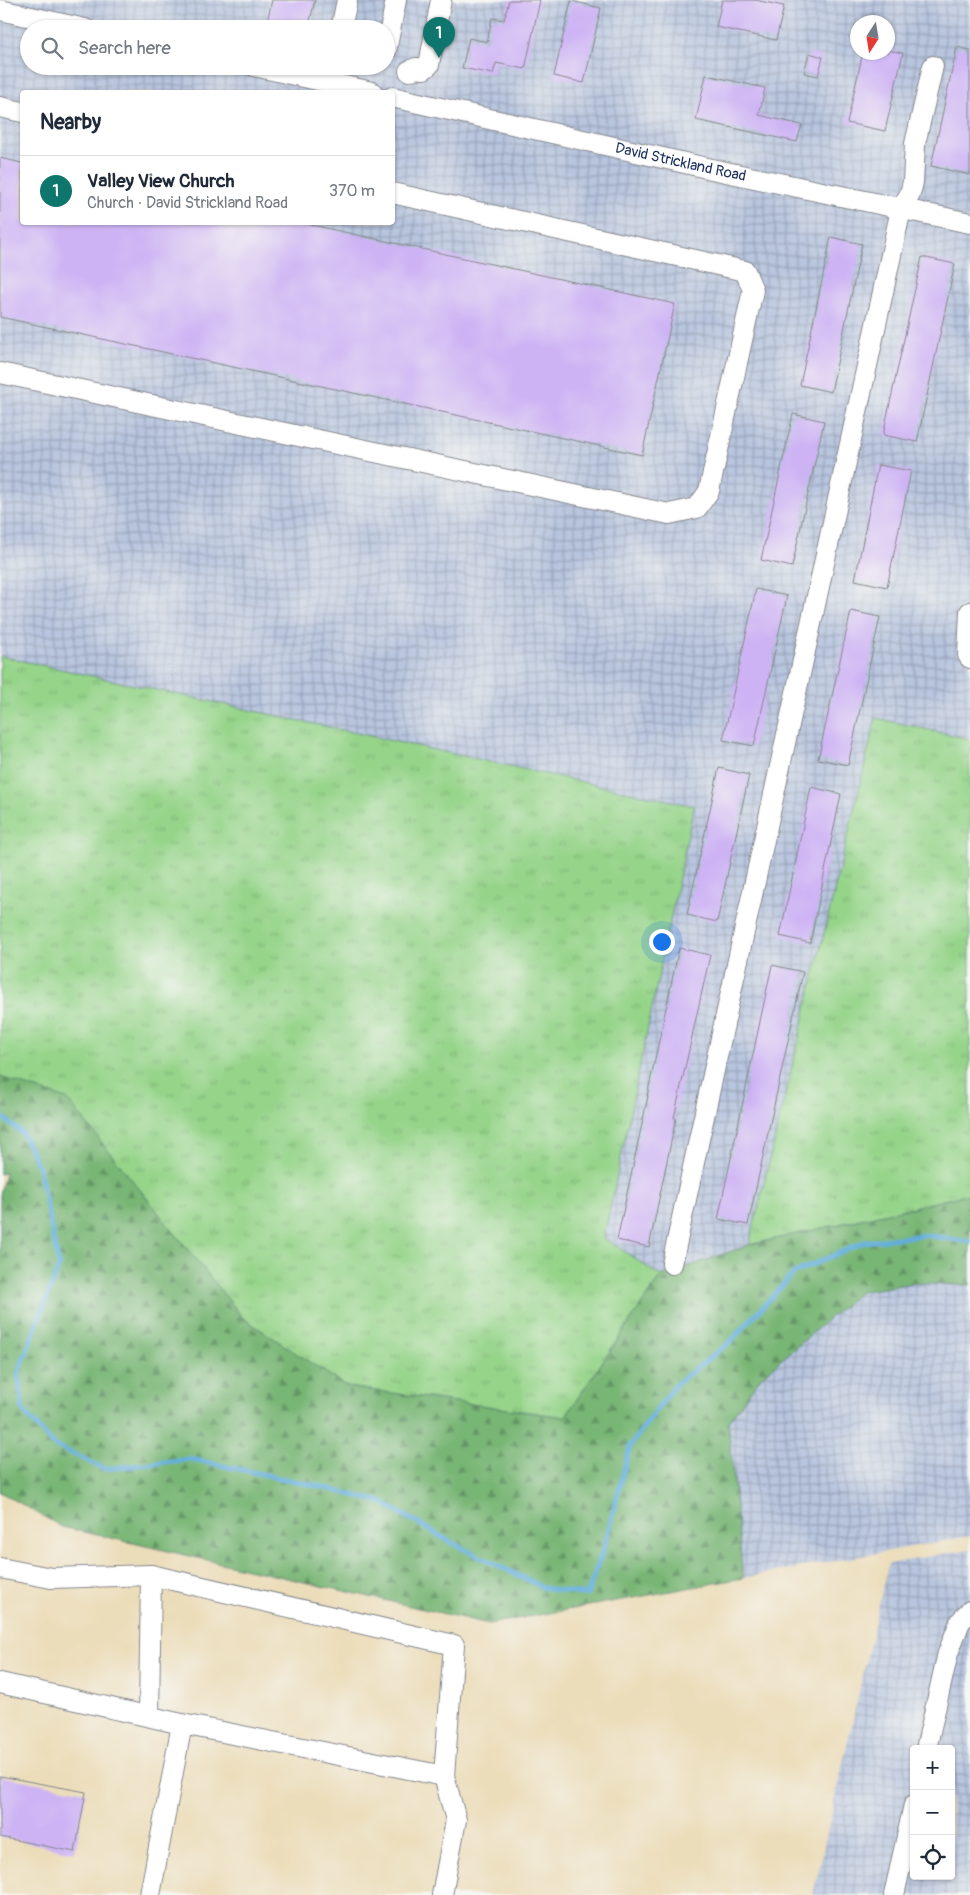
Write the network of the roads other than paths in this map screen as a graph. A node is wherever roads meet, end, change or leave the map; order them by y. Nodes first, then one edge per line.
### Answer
1 (347, 0) edge
2 (396, 0) edge
3 (441, 0) edge
4 (0, 10) edge
5 (45, 20) edge
6 (343, 20) edge
7 (392, 20) edge
8 (395, 64) edge
9 (933, 66) dead end
10 (410, 71) junction
11 (332, 75) edge
12 (367, 90) edge
13 (398, 98) edge
14 (0, 107) edge
15 (20, 112) edge
16 (395, 194) edge
17 (902, 209) junction
18 (970, 223) edge
19 (0, 373) edge
20 (970, 612) edge
21 (970, 658) edge
22 (672, 1264) dead end
23 (0, 1568) edge
24 (151, 1575) junction
25 (970, 1612) edge
26 (0, 1683) edge
27 (149, 1716) junction
28 (182, 1724) junction
29 (927, 1745) edge
30 (444, 1776) junction
31 (910, 1823) edge
32 (150, 1895) edge
33 (442, 1895) edge
34 (894, 1895) edge

1 - 6 street
2 - 7 street
3 - 10 street
4 - 5 street
8 - 10 street
9 - 17 street
10 - 13 street
11 - 12 street
13 - 17 street, David Strickland Road
14 - 15 street
16 - 19 street
17 - 18 street, David Strickland Road
17 - 22 street
20 - 21 street
23 - 24 street
24 - 27 street
24 - 30 street
25 - 29 street
26 - 27 street
27 - 28 street
28 - 30 street
28 - 32 street
30 - 33 street
31 - 34 street

